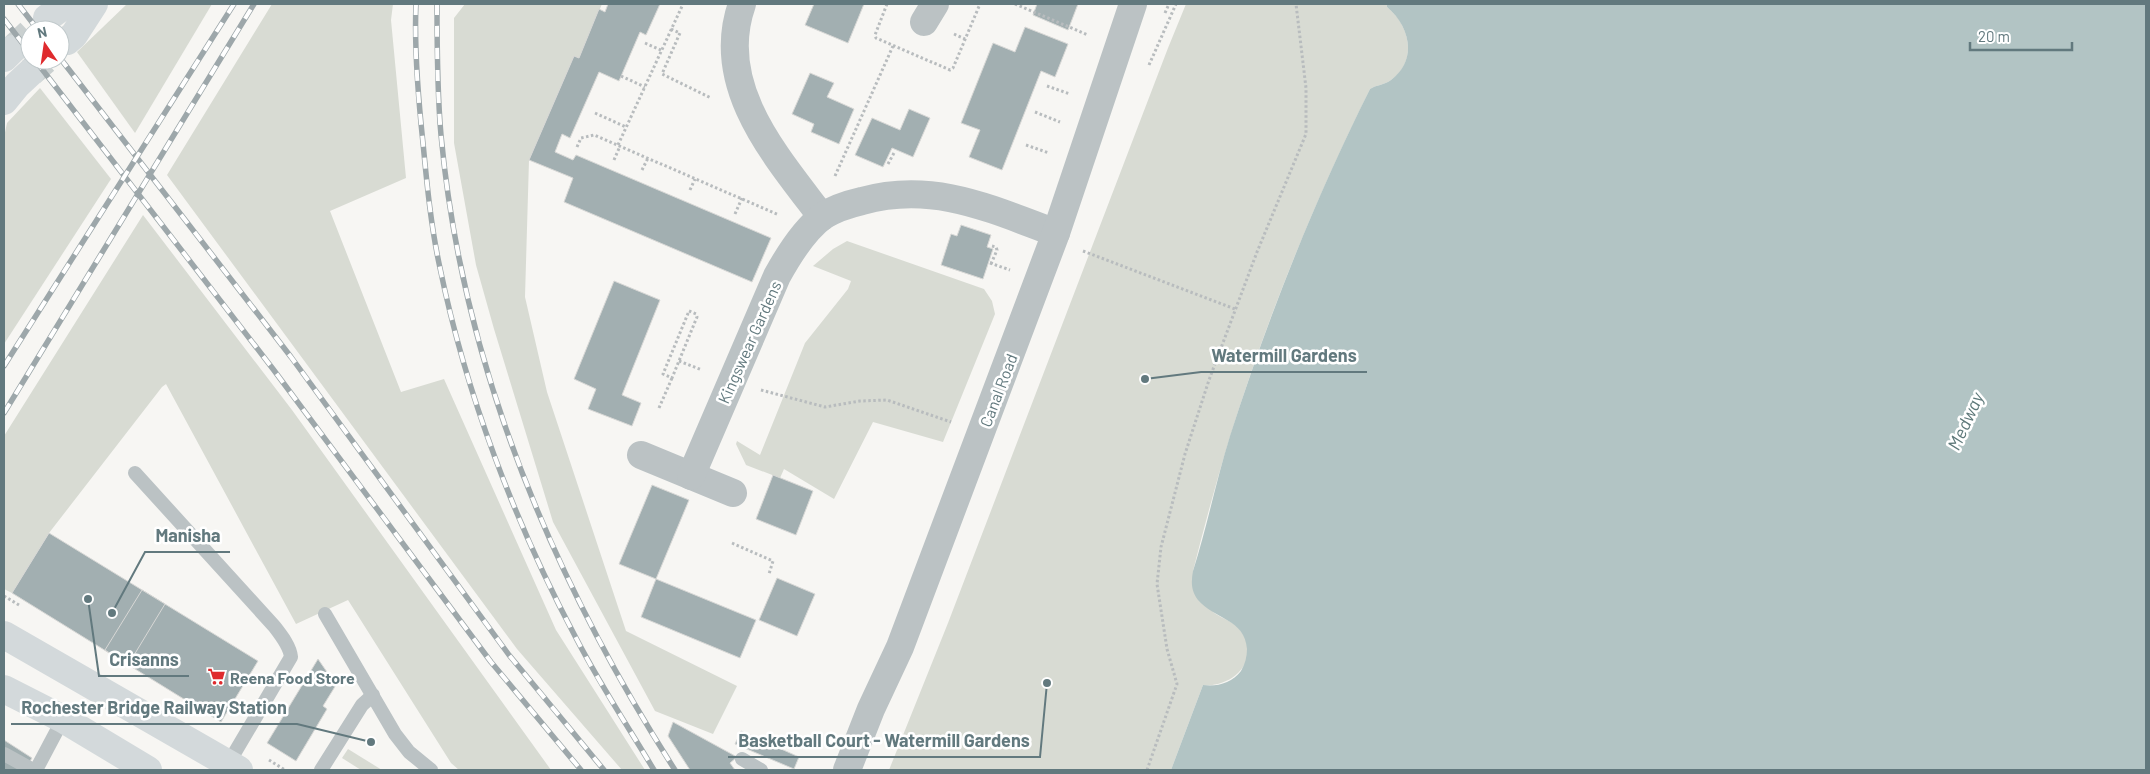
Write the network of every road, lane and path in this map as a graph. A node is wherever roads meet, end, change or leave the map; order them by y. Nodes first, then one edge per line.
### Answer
1 (94, 4) edge
2 (683, 4) edge
3 (742, 4) edge
4 (1015, 4) edge
5 (1133, 4) edge
6 (1296, 4) edge
7 (671, 29) junction
8 (70, 38) edge
9 (1096, 38) dead end
10 (646, 43) dead end
11 (893, 46) dead end
12 (661, 50) junction
13 (31, 72) tunnel mouth
14 (622, 76) dead end
15 (1047, 86) dead end
16 (645, 87) junction
17 (1076, 96) dead end
18 (716, 100) dead end
19 (4, 101) edge
20 (1035, 112) dead end
21 (596, 113) dead end
22 (1067, 124) dead end
23 (626, 127) junction
24 (1026, 144) dead end
25 (619, 145) junction
26 (577, 147) dead end
27 (1056, 156) dead end
28 (648, 158) junction
29 (614, 160) dead end
30 (642, 170) dead end
31 (695, 178) junction
32 (835, 179) dead end
33 (690, 190) dead end
34 (742, 198) junction
35 (735, 214) dead end
36 (782, 216) dead end
37 (822, 217) junction
38 (1056, 233) junction
39 (989, 244) dead end
40 (1080, 250) dead end
41 (1012, 271) dead end
42 (1235, 309) junction
43 (679, 361) junction
44 (704, 372) dead end
45 (672, 378) junction
46 (732, 381) junction
47 (660, 408) dead end
48 (982, 432) junction
49 (641, 455) dead end
50 (135, 473) dead end
51 (691, 476) junction
52 (733, 493) dead end
53 (732, 543) dead end
54 (769, 574) dead end
55 (325, 614) dead end
56 (4, 635) edge
57 (4, 689) edge
58 (373, 696) junction
59 (63, 719) junction
60 (4, 754) edge
61 (742, 758) dead end
62 (233, 767) edge
63 (35, 770) edge
64 (148, 770) edge
65 (321, 770) edge
66 (431, 770) edge
67 (761, 770) edge
68 (847, 770) edge
69 (1147, 770) edge

1 - 8 main road
2 - 7 path
3 - 37 street
4 - 9 path
5 - 38 street, Canal Road
6 - 42 path
7 - 12 path
7 - 18 path
10 - 12 path
11 - 32 path
12 - 16 path
13 - 19 main road
14 - 16 path
15 - 17 path
16 - 23 path
20 - 22 path
21 - 23 path
23 - 25 path
24 - 27 path
25 - 26 path
25 - 28 path
25 - 29 path
28 - 30 path
28 - 31 path
31 - 33 path
31 - 34 path
34 - 35 path
34 - 36 path
37 - 38 street, Kingswear Gardens
37 - 46 street, Kingswear Gardens
38 - 48 street, Canal Road
39 - 41 path
40 - 42 path
42 - 69 path
43 - 44 path
43 - 45 path
43 - 45 path
45 - 47 path
46 - 48 path
46 - 51 street, Kingswear Gardens
48 - 68 street, Canal Road
49 - 51 street
50 - 62 lane
51 - 52 street
53 - 54 path
55 - 58 lane
56 - 62 main road
57 - 59 main road
58 - 65 lane
58 - 66 lane
59 - 63 lane
59 - 64 main road
60 - 63 lane
61 - 67 lane

